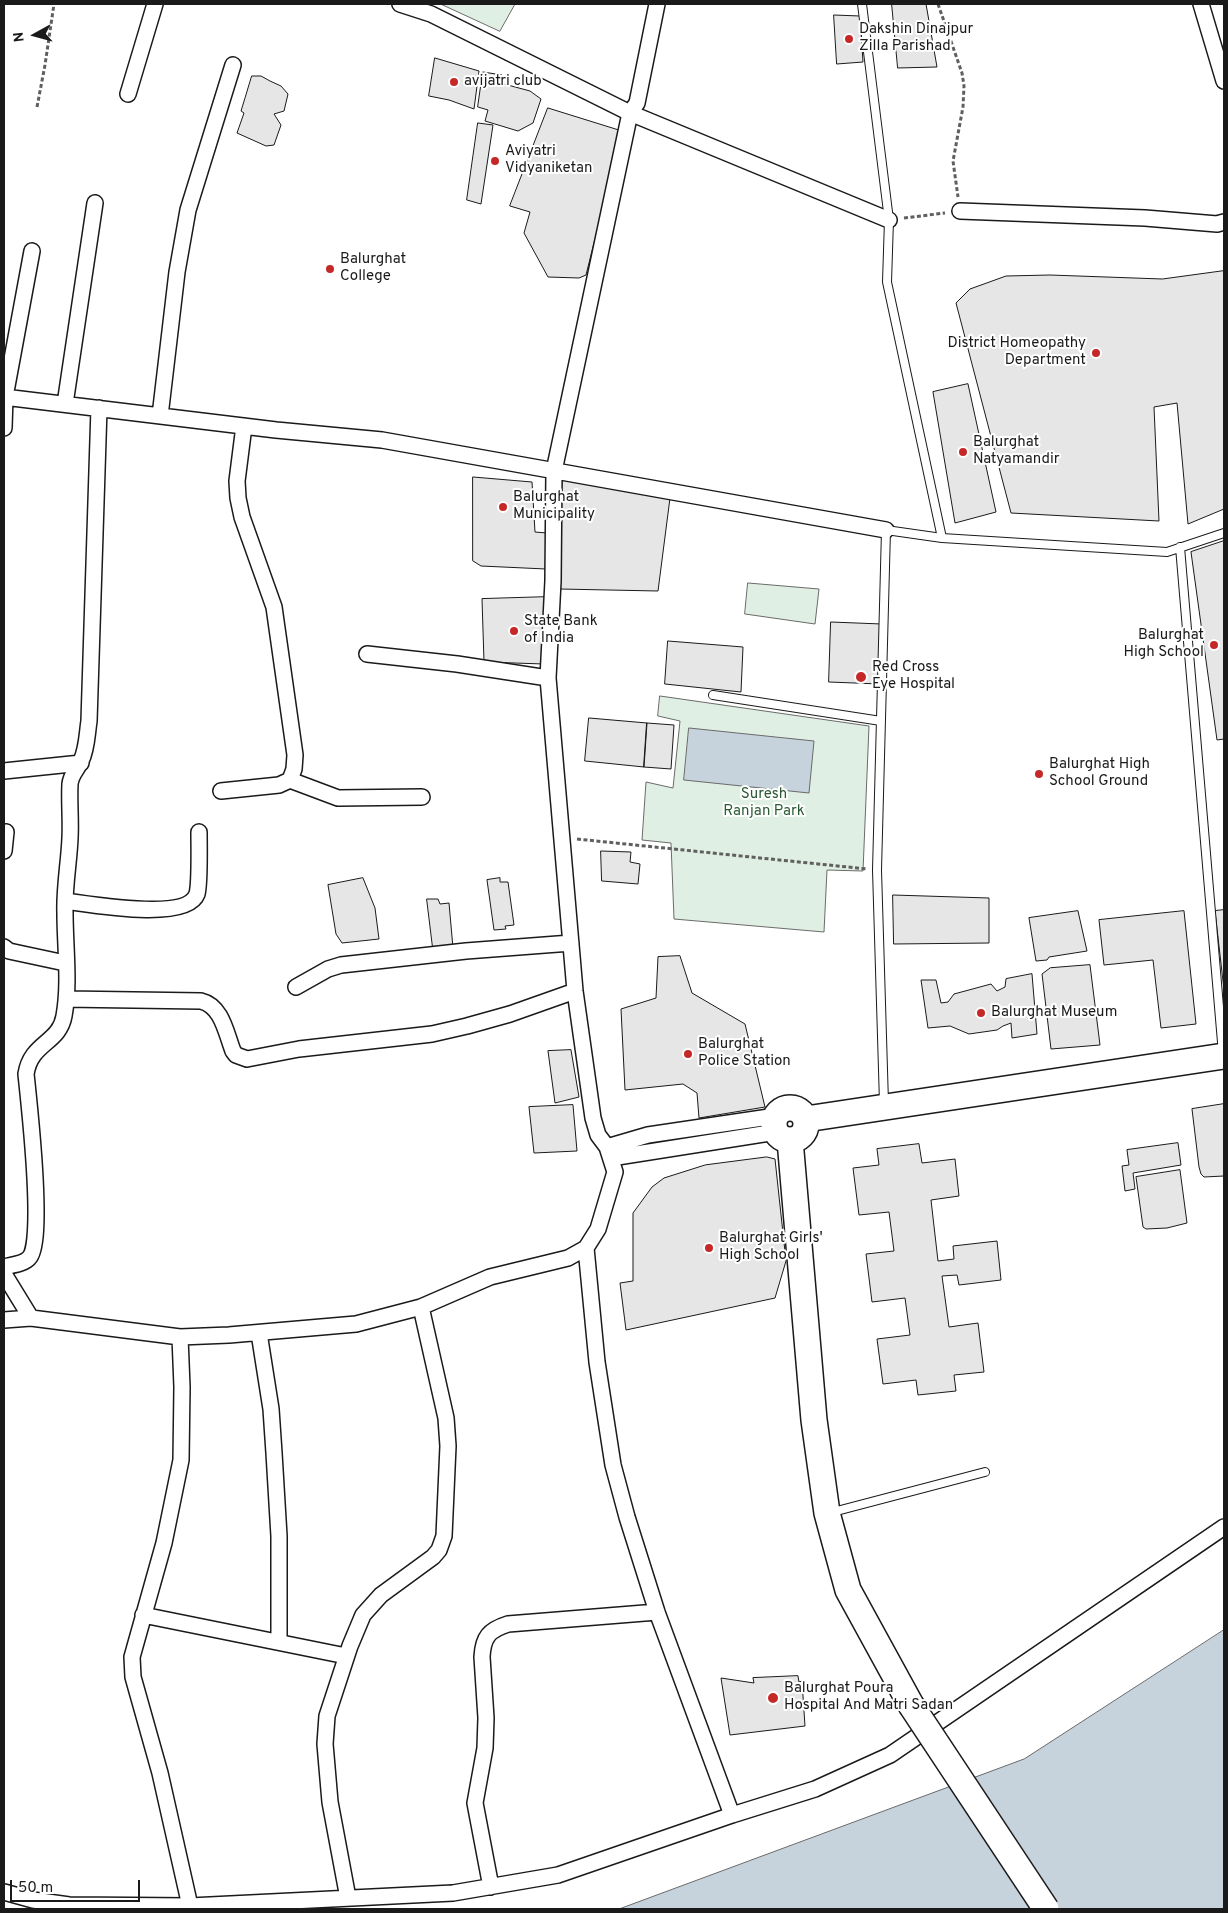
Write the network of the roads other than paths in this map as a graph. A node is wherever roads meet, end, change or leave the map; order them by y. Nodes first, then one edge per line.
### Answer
1 (155, 4) edge
2 (400, 4) edge
3 (658, 4) edge
4 (862, 4) edge
5 (1200, 4) edge
6 (233, 65) dead end
7 (1224, 81) edge
8 (128, 94) dead end
9 (630, 112) junction
10 (95, 204) dead end
11 (960, 210) road end
12 (889, 220) junction
13 (1224, 222) edge
14 (32, 251) dead end
15 (4, 397) edge
16 (65, 404) junction
17 (99, 408) junction
18 (160, 416) junction
19 (244, 426) junction
20 (4, 428) edge
21 (554, 471) junction
22 (886, 530) junction
23 (1224, 533) edge
24 (942, 538) junction
25 (1180, 547) junction
26 (367, 654) dead end
27 (548, 678) junction
28 (713, 695) dead end
29 (881, 720) junction
30 (80, 763) junction
31 (4, 771) edge
32 (290, 780) junction
33 (221, 790) dead end
34 (422, 797) dead end
35 (6, 832) dead end
36 (199, 832) dead end
37 (4, 851) edge
38 (65, 902) junction
39 (571, 943) junction
40 (4, 947) edge
41 (66, 963) junction
42 (296, 987) dead end
43 (575, 991) junction
44 (66, 999) junction
45 (1224, 1056) edge
46 (885, 1107) junction
47 (781, 1129) junction
48 (609, 1152) junction
49 (586, 1248) junction
50 (4, 1267) edge
51 (4, 1274) edge
52 (421, 1307) junction
53 (31, 1318) junction
54 (4, 1320) edge
55 (258, 1333) junction
56 (180, 1337) junction
57 (985, 1472) dead end
58 (827, 1514) junction
59 (1224, 1527) edge
60 (657, 1612) junction
61 (143, 1615) junction
62 (279, 1642) junction
63 (346, 1656) junction
64 (732, 1815) junction
65 (491, 1886) junction
66 (4, 1892) edge
67 (348, 1898) junction
68 (190, 1906) junction
69 (1046, 1909) edge

1 - 8 street
2 - 9 street
3 - 9 street
4 - 12 lane
5 - 7 street
6 - 18 street
9 - 12 street
9 - 21 street
10 - 16 street
11 - 13 street
12 - 24 lane
14 - 15 street
15 - 16 street
15 - 20 street
16 - 17 street
17 - 18 street
17 - 30 street
18 - 19 street
19 - 21 street
19 - 32 street
21 - 22 street
21 - 27 street
22 - 24 lane
22 - 29 lane
23 - 25 lane
24 - 25 lane
25 - 45 lane
26 - 27 street
27 - 39 street
28 - 29 lane
29 - 46 lane
30 - 31 street
30 - 38 street
32 - 33 street
32 - 34 street
35 - 37 street
36 - 38 street
38 - 41 street
39 - 42 street
39 - 43 street
40 - 41 street
41 - 44 street
43 - 44 street
43 - 48 street
44 - 50 street
45 - 46 main road
46 - 47 main road
47 - 48 street
47 - 58 main road
48 - 49 street
49 - 52 street
49 - 60 street
51 - 53 street
52 - 55 street
52 - 63 street
53 - 54 street
53 - 56 street
55 - 56 street
55 - 62 street
56 - 61 street
57 - 58 lane
58 - 69 main road, bridge
59 - 64 street
60 - 64 street
60 - 65 street
61 - 62 street
61 - 68 street
62 - 63 street
63 - 67 street
64 - 65 street
65 - 67 street
66 - 68 street
67 - 68 street

